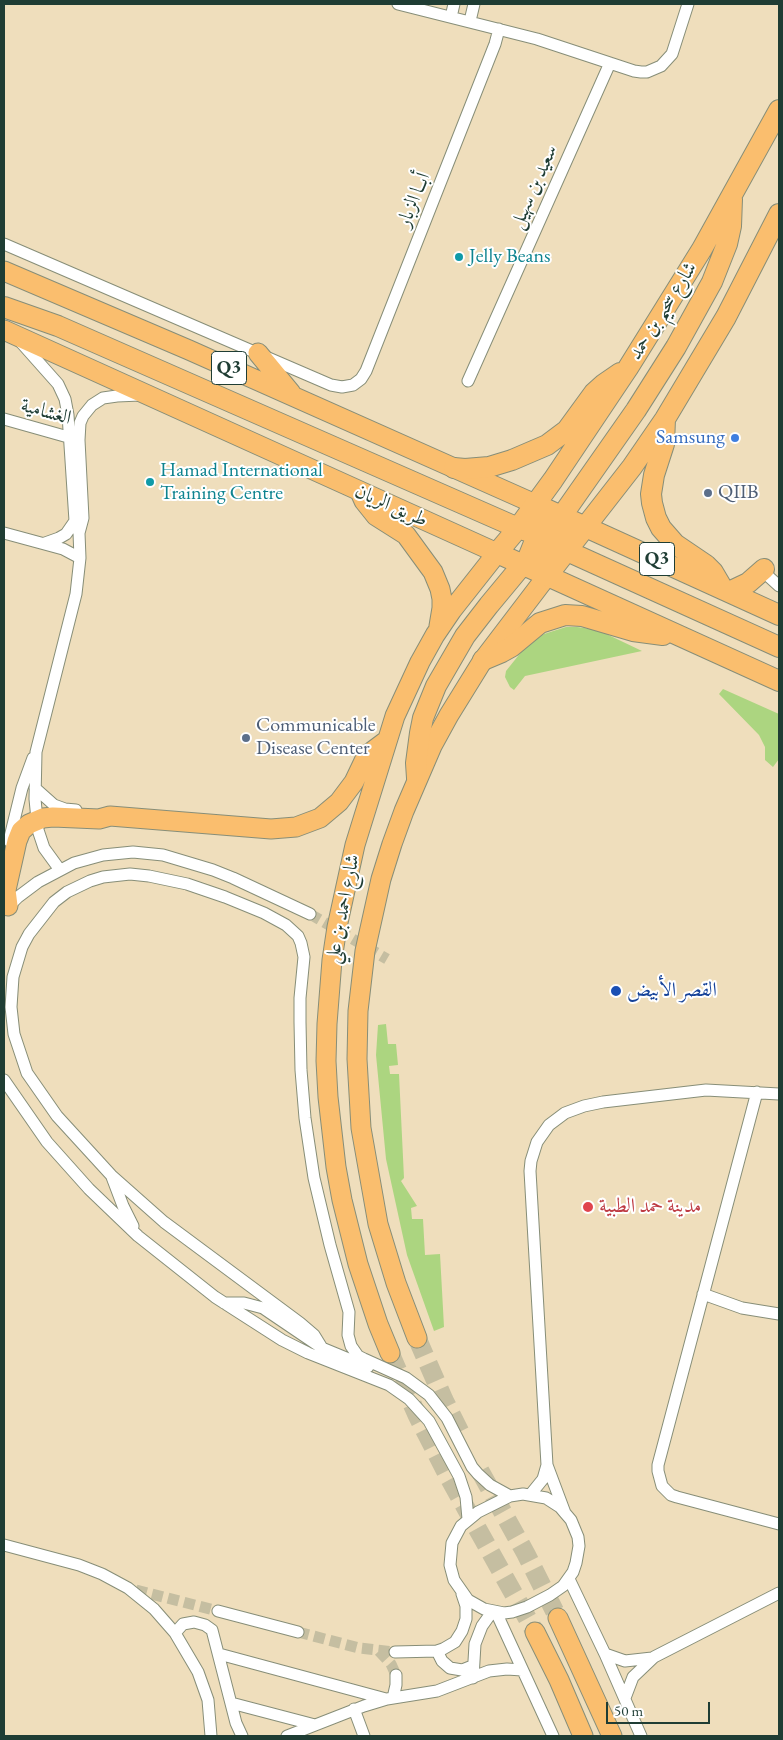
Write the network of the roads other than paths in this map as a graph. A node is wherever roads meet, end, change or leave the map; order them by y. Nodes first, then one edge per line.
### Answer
1 (398, 4) edge
2 (454, 4) edge
3 (474, 4) edge
4 (688, 4) edge
5 (451, 17) junction
6 (470, 21) junction
7 (499, 29) junction
8 (610, 63) junction
9 (779, 110) edge
10 (731, 197) junction
11 (779, 214) edge
12 (4, 244) edge
13 (4, 271) edge
14 (4, 307) edge
15 (10, 333) edge
16 (258, 353) junction
17 (628, 368) junction
18 (468, 380) dead end
19 (145, 395) junction
20 (293, 396) junction
21 (4, 419) edge
22 (665, 419) junction
23 (74, 439) junction
24 (454, 468) junction
25 (360, 492) junction
26 (535, 504) junction
27 (562, 516) junction
28 (75, 521) junction
29 (585, 526) junction
30 (4, 532) edge
31 (79, 534) junction
32 (538, 536) junction
33 (45, 543) junction
34 (567, 550) junction
35 (497, 554) junction
36 (80, 558) junction
37 (524, 565) junction
38 (764, 569) joint
39 (547, 576) junction
40 (779, 586) edge
41 (726, 590) junction
42 (779, 615) edge
43 (435, 635) junction
44 (681, 636) junction
45 (779, 647) edge
46 (483, 660) junction
47 (779, 681) edge
48 (386, 741) junction
49 (36, 752) junction
50 (417, 778) junction
51 (35, 788) junction
52 (110, 816) junction
53 (36, 821) junction
54 (4, 863) edge
55 (60, 870) junction
56 (6, 910) edge
57 (310, 914) tunnel mouth
58 (4, 1080) edge
59 (8, 1090) edge
60 (757, 1092) junction
61 (779, 1094) edge
62 (112, 1175) junction
63 (138, 1236) junction
64 (703, 1294) junction
65 (224, 1303) junction
66 (779, 1314) edge
67 (417, 1338) tunnel mouth
68 (322, 1348) junction
69 (390, 1354) tunnel mouth
70 (427, 1398) junction
71 (429, 1421) junction
72 (547, 1466) junction
73 (530, 1495) junction
74 (510, 1496) junction
75 (565, 1513) junction
76 (468, 1519) junction
77 (779, 1524) edge
78 (4, 1545) edge
79 (568, 1580) junction
80 (779, 1593) edge
81 (462, 1594) junction
82 (494, 1612) junction
83 (558, 1618) tunnel mouth
84 (212, 1630) junction
85 (298, 1632) tunnel mouth
86 (535, 1632) tunnel mouth
87 (175, 1633) junction
88 (437, 1650) junction
89 (395, 1652) tunnel mouth
90 (219, 1654) junction
91 (604, 1654) junction
92 (654, 1657) junction
93 (522, 1670) junction
94 (472, 1672) junction
95 (396, 1675) dead end
96 (625, 1698) junction
97 (390, 1699) junction
98 (231, 1703) junction
99 (354, 1709) junction
100 (315, 1725) junction
101 (211, 1736) edge
102 (242, 1736) edge
103 (287, 1736) edge
104 (364, 1736) edge
105 (553, 1736) edge
106 (583, 1736) edge
107 (612, 1736) edge
108 (641, 1736) edge

1 - 5 street
2 - 5 street
3 - 6 street
4 - 8 street
5 - 6 street
6 - 7 street
7 - 8 street
7 - 16 street, أبــا الزبار
8 - 18 street, سعيد بن سهيل
9 - 10 highway, شارع سحيم بن حمد
10 - 17 highway, شارع سحيم بن حمد
10 - 27 highway
11 - 22 highway
12 - 16 street
13 - 20 main road, Q3
14 - 32 highway
15 - 19 main road, طريق الريان
15 - 23 street
16 - 20 main road
17 - 24 highway
17 - 26 highway, شارع سحيم بن حمد
19 - 23 street
19 - 25 main road, طريق الريان
20 - 24 main road, Q3
21 - 23 street, الغشامية
22 - 29 highway
22 - 41 highway
23 - 28 street
23 - 31 street
24 - 26 main road, Q3
25 - 35 main road, طريق الريان
25 - 43 main road
26 - 27 highway, Q3
26 - 32 highway, شارع احمد بن علي
27 - 29 highway, Q3
27 - 32 highway
28 - 31 street
28 - 33 street
29 - 32 highway
29 - 34 highway, شارع احمد بن علي
29 - 41 highway, Q3
30 - 33 street
31 - 36 street
32 - 34 highway
32 - 35 highway, شارع احمد بن علي
32 - 37 highway
32 - 39 highway
33 - 36 street
34 - 39 highway, شارع احمد بن علي
34 - 45 highway
35 - 37 highway, طريق الريان
35 - 43 main road, شارع احمد بن علي
36 - 49 street
37 - 39 highway, طريق الريان
37 - 50 highway
38 - 40 street
38 - 41 highway
39 - 44 highway, طريق الريان
39 - 46 main road, شارع احمد بن علي
41 - 42 highway, Q3
43 - 48 main road, شارع احمد بن علي
44 - 46 highway
44 - 47 highway, طريق الريان
46 - 50 main road, شارع احمد بن علي
48 - 52 main road
48 - 69 main road, شارع احمد بن علي
49 - 51 street
49 - 54 street
50 - 67 main road, شارع احمد بن علي
51 - 52 street
51 - 53 street
52 - 53 main road
53 - 55 street
53 - 56 main road
55 - 56 street, شارع احمد بن علي
55 - 57 street, شارع احمد بن علي
58 - 59 street
59 - 63 street
60 - 61 street
60 - 64 street
60 - 72 street
62 - 63 street
62 - 68 street
62 - 70 street
63 - 65 street
64 - 66 street
64 - 77 street
65 - 68 street
65 - 71 street
68 - 70 street
70 - 71 street
70 - 74 street
71 - 76 street
72 - 73 street
72 - 75 street
73 - 74 street
73 - 75 street
74 - 76 street
75 - 79 street
76 - 81 street
78 - 87 street
79 - 82 street
79 - 91 street
80 - 92 street
81 - 82 street
81 - 88 street
82 - 93 street
82 - 94 street
83 - 107 main road
84 - 85 street
84 - 87 street
84 - 90 street
86 - 106 main road
87 - 101 street
88 - 89 street
88 - 94 street
90 - 97 street
90 - 98 street
91 - 92 street
91 - 96 street
92 - 96 street
93 - 94 street
93 - 105 street
94 - 97 street
95 - 97 street
96 - 108 street
97 - 99 street
98 - 100 street
98 - 102 street
99 - 100 street
99 - 104 street
100 - 103 street

